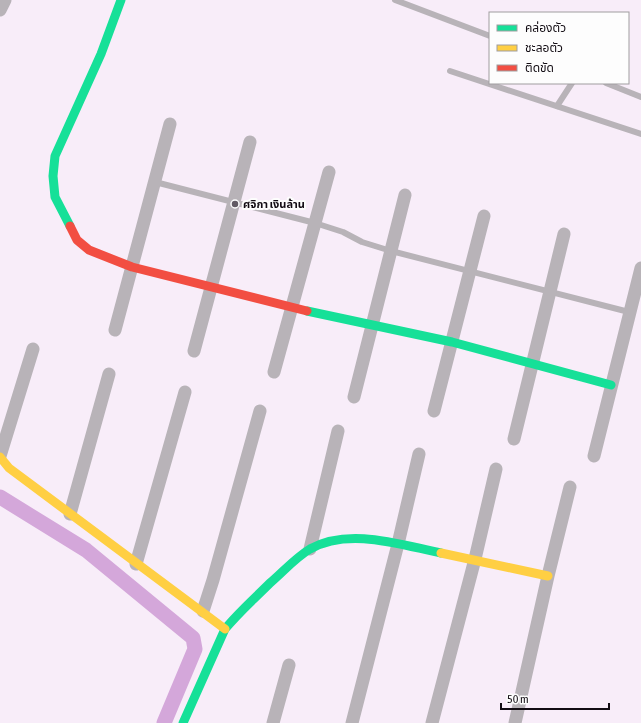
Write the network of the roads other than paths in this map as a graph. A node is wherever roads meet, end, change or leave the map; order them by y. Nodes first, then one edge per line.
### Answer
1 (4, 0) edge
2 (122, 0) edge
3 (395, 0) edge
4 (0, 10) edge
5 (489, 36) edge
6 (450, 71) dead end
7 (489, 84) edge
8 (490, 84) edge
9 (571, 84) edge
10 (609, 84) edge
11 (641, 96) edge
12 (557, 106) junction
13 (170, 124) dead end
14 (641, 134) edge
15 (250, 142) dead end
16 (329, 172) dead end
17 (155, 182) junction
18 (405, 195) dead end
19 (234, 202) junction
20 (484, 216) dead end
21 (315, 223) junction
22 (564, 234) dead end
23 (391, 251) junction
24 (132, 267) junction
25 (641, 268) edge
26 (470, 272) junction
27 (212, 287) junction
28 (550, 291) junction
29 (292, 308) junction
30 (630, 312) junction
31 (372, 325) junction
32 (115, 330) dead end
33 (452, 342) junction
34 (33, 349) dead end
35 (194, 351) dead end
36 (531, 365) junction
37 (274, 372) dead end
38 (109, 374) dead end
39 (611, 385) junction
40 (185, 392) dead end
41 (354, 397) dead end
42 (434, 410) dead end
43 (260, 411) dead end
44 (338, 430) dead end
45 (514, 439) dead end
46 (419, 454) dead end
47 (594, 456) dead end
48 (0, 457) edge
49 (496, 469) dead end
50 (570, 487) dead end
51 (70, 514) junction
52 (398, 544) junction
53 (310, 549) junction
54 (475, 559) junction
55 (136, 564) junction
56 (548, 576) junction
57 (203, 611) junction
58 (225, 629) junction
59 (289, 665) dead end
60 (183, 723) edge
61 (273, 723) edge
62 (352, 723) edge
63 (432, 723) edge
64 (515, 723) edge

1 - 4 street
2 - 24 street
3 - 5 lane
6 - 7 lane
8 - 12 lane
9 - 12 lane
10 - 11 lane
12 - 14 lane
13 - 17 street
15 - 19 street
16 - 21 street
17 - 19 lane
17 - 24 street
18 - 23 street
19 - 21 lane
19 - 27 street
20 - 26 street
21 - 23 lane
21 - 29 street
22 - 28 street
23 - 26 lane
23 - 31 street
24 - 27 street
24 - 32 street
25 - 30 street
26 - 28 lane
26 - 33 street
27 - 29 street
27 - 35 street
28 - 30 lane
28 - 36 street
29 - 31 street
29 - 37 street
30 - 39 street
31 - 33 street
31 - 41 street
33 - 36 street
33 - 42 street
34 - 48 street
36 - 39 street
36 - 45 street
38 - 51 street
39 - 47 street
40 - 55 street
43 - 57 street
44 - 53 street
46 - 52 street
48 - 51 street
49 - 54 street
50 - 56 street
51 - 55 street
52 - 53 street
52 - 54 street
52 - 62 street
53 - 58 street
54 - 56 street
54 - 63 street
55 - 57 street
56 - 64 street
57 - 58 street
58 - 60 street
59 - 61 street

